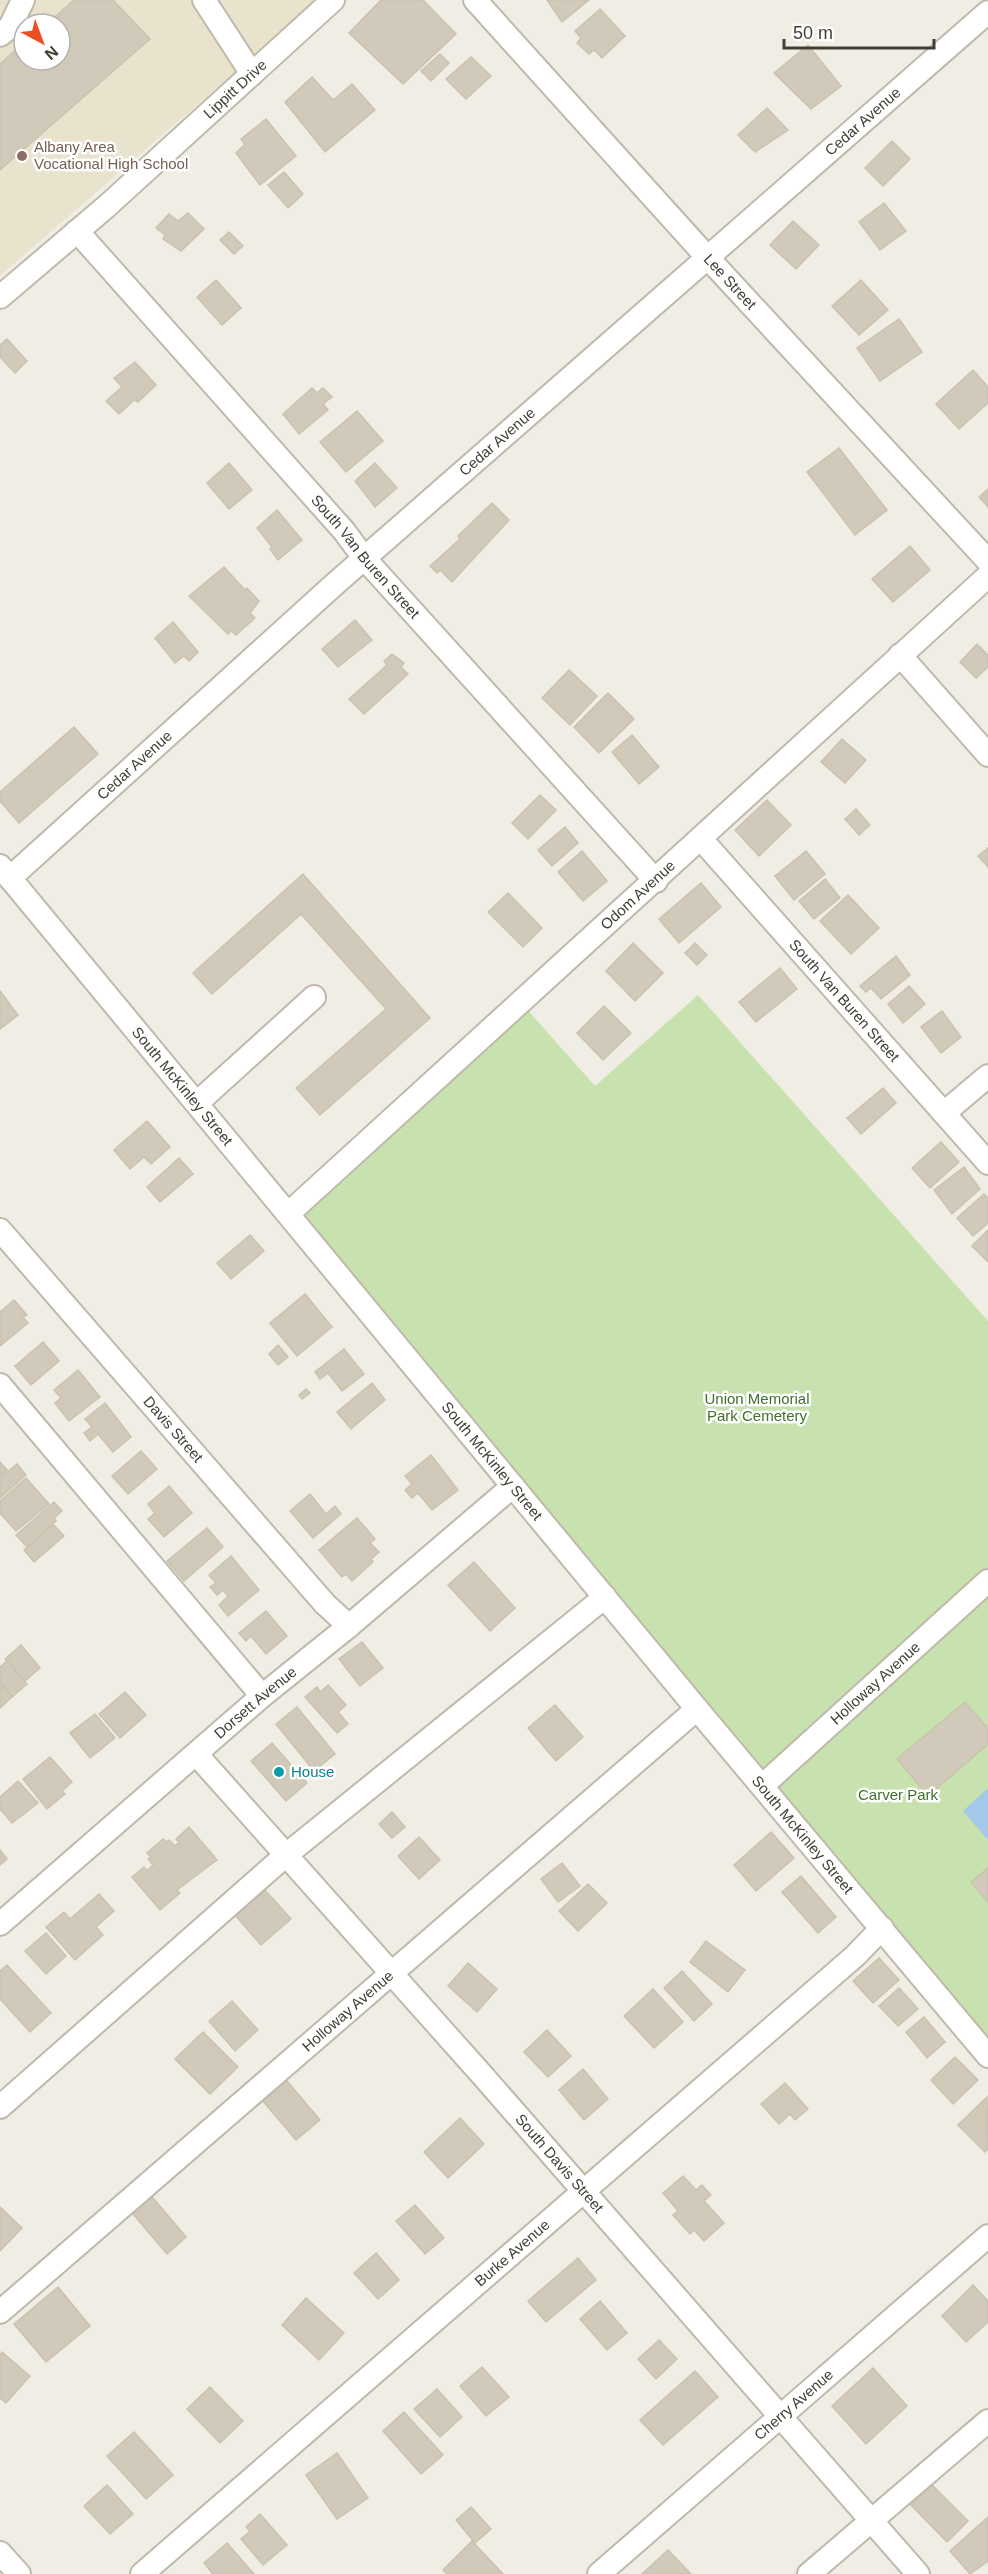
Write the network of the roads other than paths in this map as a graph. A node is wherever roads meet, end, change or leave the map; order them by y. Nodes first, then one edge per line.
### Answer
1 (23, 0) edge
2 (333, 0) edge
3 (475, 0) edge
4 (209, 8) edge
5 (988, 12) edge
6 (0, 35) edge
7 (252, 74) junction
8 (77, 231) junction
9 (707, 257) junction
10 (0, 297) edge
11 (364, 558) junction
12 (988, 561) edge
13 (988, 576) edge
14 (900, 655) junction
15 (988, 754) edge
16 (701, 839) junction
17 (5, 872) edge
18 (656, 881) junction
19 (314, 997) dead end
20 (988, 1076) edge
21 (198, 1103) junction
22 (944, 1113) junction
23 (988, 1163) edge
24 (289, 1213) junction
25 (0, 1230) edge
26 (0, 1385) edge
27 (513, 1486) junction
28 (988, 1581) edge
29 (605, 1597) junction
30 (349, 1626) junction
31 (262, 1696) junction
32 (697, 1709) junction
33 (197, 1755) junction
34 (762, 1786) junction
35 (286, 1855) junction
36 (0, 1924) edge
37 (882, 1928) junction
38 (393, 1974) junction
39 (988, 2056) edge
40 (0, 2107) edge
41 (584, 2191) junction
42 (988, 2236) edge
43 (0, 2312) edge
44 (780, 2415) junction
45 (988, 2421) edge
46 (871, 2519) junction
47 (0, 2553) edge
48 (19, 2574) edge
49 (142, 2574) edge
50 (599, 2574) edge
51 (809, 2574) edge
52 (918, 2574) edge

1 - 6 street
2 - 7 street, Lippitt Drive
3 - 9 street, Lee Street
4 - 7 street
5 - 9 street, Cedar Avenue
7 - 8 street, Lippitt Drive
8 - 10 street, Lippitt Drive
8 - 11 street, South Van Buren Street
9 - 11 street, Cedar Avenue
9 - 12 street, Lee Street
11 - 17 street, Cedar Avenue
11 - 18 street, South Van Buren Street
13 - 14 street, Odom Avenue
14 - 15 street
14 - 16 street, Odom Avenue
16 - 18 street, Odom Avenue
16 - 22 street, South Van Buren Street
17 - 21 street, South McKinley Street
18 - 24 street, Odom Avenue
19 - 21 street
20 - 22 street
21 - 24 street, South McKinley Street
22 - 23 street, South Van Buren Street
24 - 27 street, South McKinley Street
25 - 30 street, Davis Street
26 - 31 street
27 - 29 street, South McKinley Street
27 - 30 street, Dorsett Avenue
28 - 34 street, Holloway Avenue
29 - 32 street, South McKinley Street
29 - 35 street
30 - 31 street, Dorsett Avenue
31 - 33 street, Dorsett Avenue
32 - 34 street, South McKinley Street
32 - 38 street, Holloway Avenue
33 - 35 street, South Davis Street
33 - 36 street, Dorsett Avenue
34 - 37 street, South McKinley Street
35 - 38 street, South Davis Street
35 - 40 street
37 - 39 street, South McKinley Street
37 - 41 street, Burke Avenue
38 - 41 street, South Davis Street
38 - 43 street, Holloway Avenue
41 - 44 street, South Davis Street
41 - 49 street, Burke Avenue
42 - 44 street, Cherry Avenue
44 - 46 street, South Davis Street
44 - 50 street, Cherry Avenue
45 - 46 street
46 - 51 street
46 - 52 street, South Davis Street
47 - 48 street

